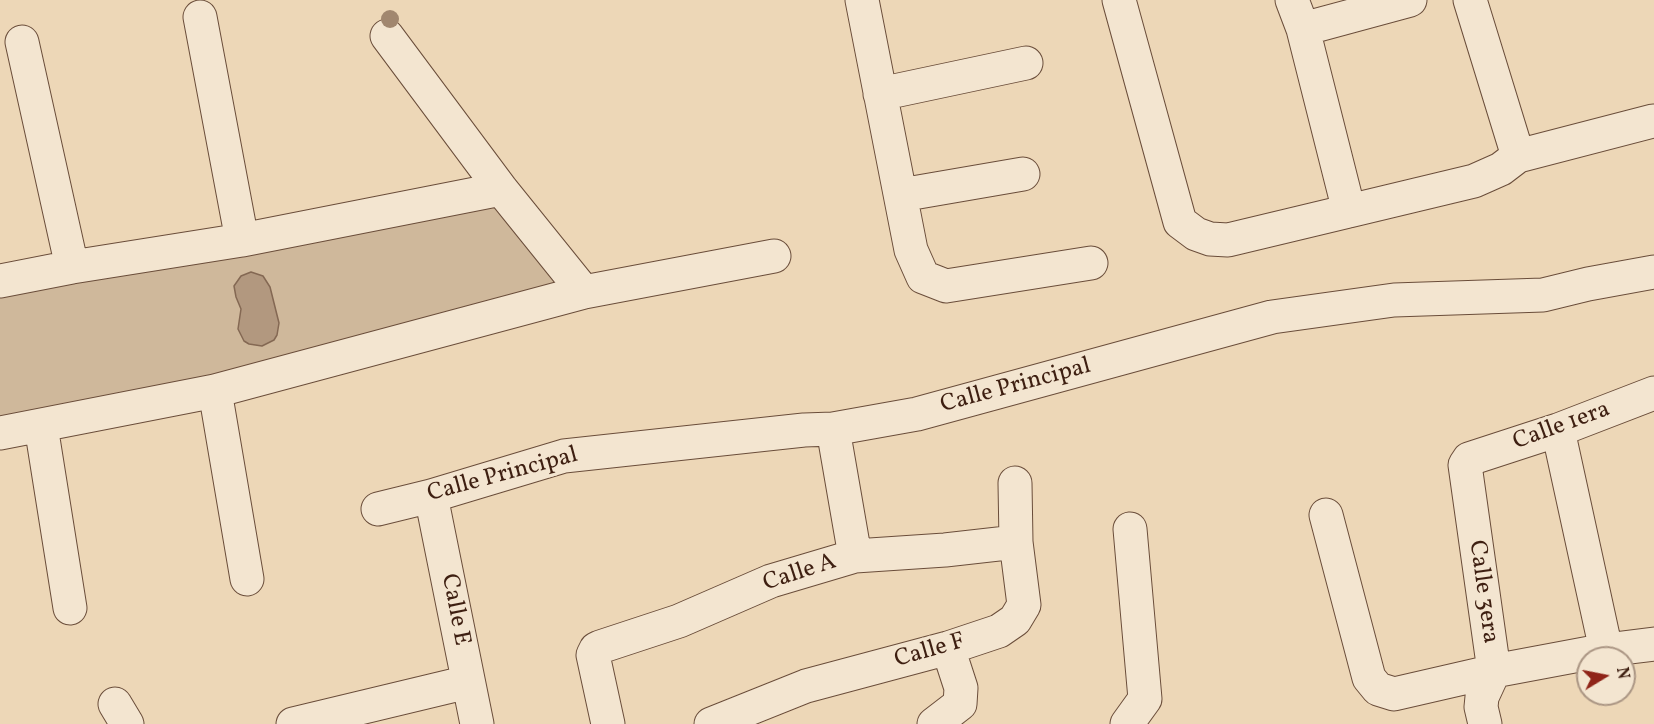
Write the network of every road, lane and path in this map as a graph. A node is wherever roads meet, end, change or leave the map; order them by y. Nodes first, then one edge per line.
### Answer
1 (862, 0) edge
2 (1119, 0) edge
3 (1410, 0) edge
4 (1470, 0) edge
5 (1297, 14) edge
6 (200, 17) dead end
7 (387, 36) dead end
8 (22, 42) dead end
9 (1026, 63) dead end
10 (880, 94) junction
11 (1653, 121) edge
12 (1518, 156) junction
13 (1023, 174) dead end
14 (501, 189) junction
15 (901, 195) junction
16 (1349, 211) junction
17 (242, 240) junction
18 (774, 256) dead end
19 (1091, 262) dead end
20 (72, 267) junction
21 (1654, 272) edge
22 (0, 281) edge
23 (584, 292) junction
24 (215, 391) junction
25 (1654, 393) edge
26 (41, 426) junction
27 (833, 429) junction
28 (1558, 430) junction
29 (0, 433) edge
30 (1469, 459) joint
31 (1015, 483) dead end
32 (431, 496) junction
33 (378, 509) dead end
34 (1326, 515) dead end
35 (1130, 529) dead end
36 (1016, 542) junction
37 (855, 556) junction
38 (247, 579) dead end
39 (69, 608) dead end
40 (1654, 644) edge
41 (1605, 646) edge
42 (1636, 646) edge
43 (948, 648) junction
44 (1576, 656) edge
45 (1494, 671) junction
46 (468, 682) junction
47 (292, 724) edge
48 (477, 724) edge
49 (608, 724) edge
50 (711, 724) edge
51 (934, 724) edge
52 (1127, 724) edge
53 (1485, 724) edge

1 - 10 street
2 - 16 street
3 - 5 street
4 - 12 street
5 - 16 street
6 - 17 street
7 - 14 street
8 - 20 street
9 - 10 street
10 - 15 street
11 - 12 street
12 - 16 street
13 - 15 street
14 - 17 street
14 - 23 street
15 - 19 street
17 - 20 street
18 - 23 street
20 - 22 street
21 - 27 street, Calle Principal
23 - 24 street
24 - 26 street
24 - 38 street
25 - 28 street, Calle 1era
26 - 29 street
26 - 39 street
27 - 32 street, Calle Principal
27 - 37 street
28 - 30 street, Calle 1era
28 - 41 street
30 - 45 street, Calle 3era
31 - 36 street, Calle F
32 - 33 street, Calle Principal
32 - 46 street, Calle E
34 - 45 street
35 - 52 street
36 - 37 street, Calle A
36 - 43 street, Calle F
37 - 49 street, Calle A
40 - 42 street
43 - 50 street, Calle F
43 - 51 street
44 - 45 street
45 - 53 street, Calle 3era
46 - 47 street
46 - 48 street, Calle E

